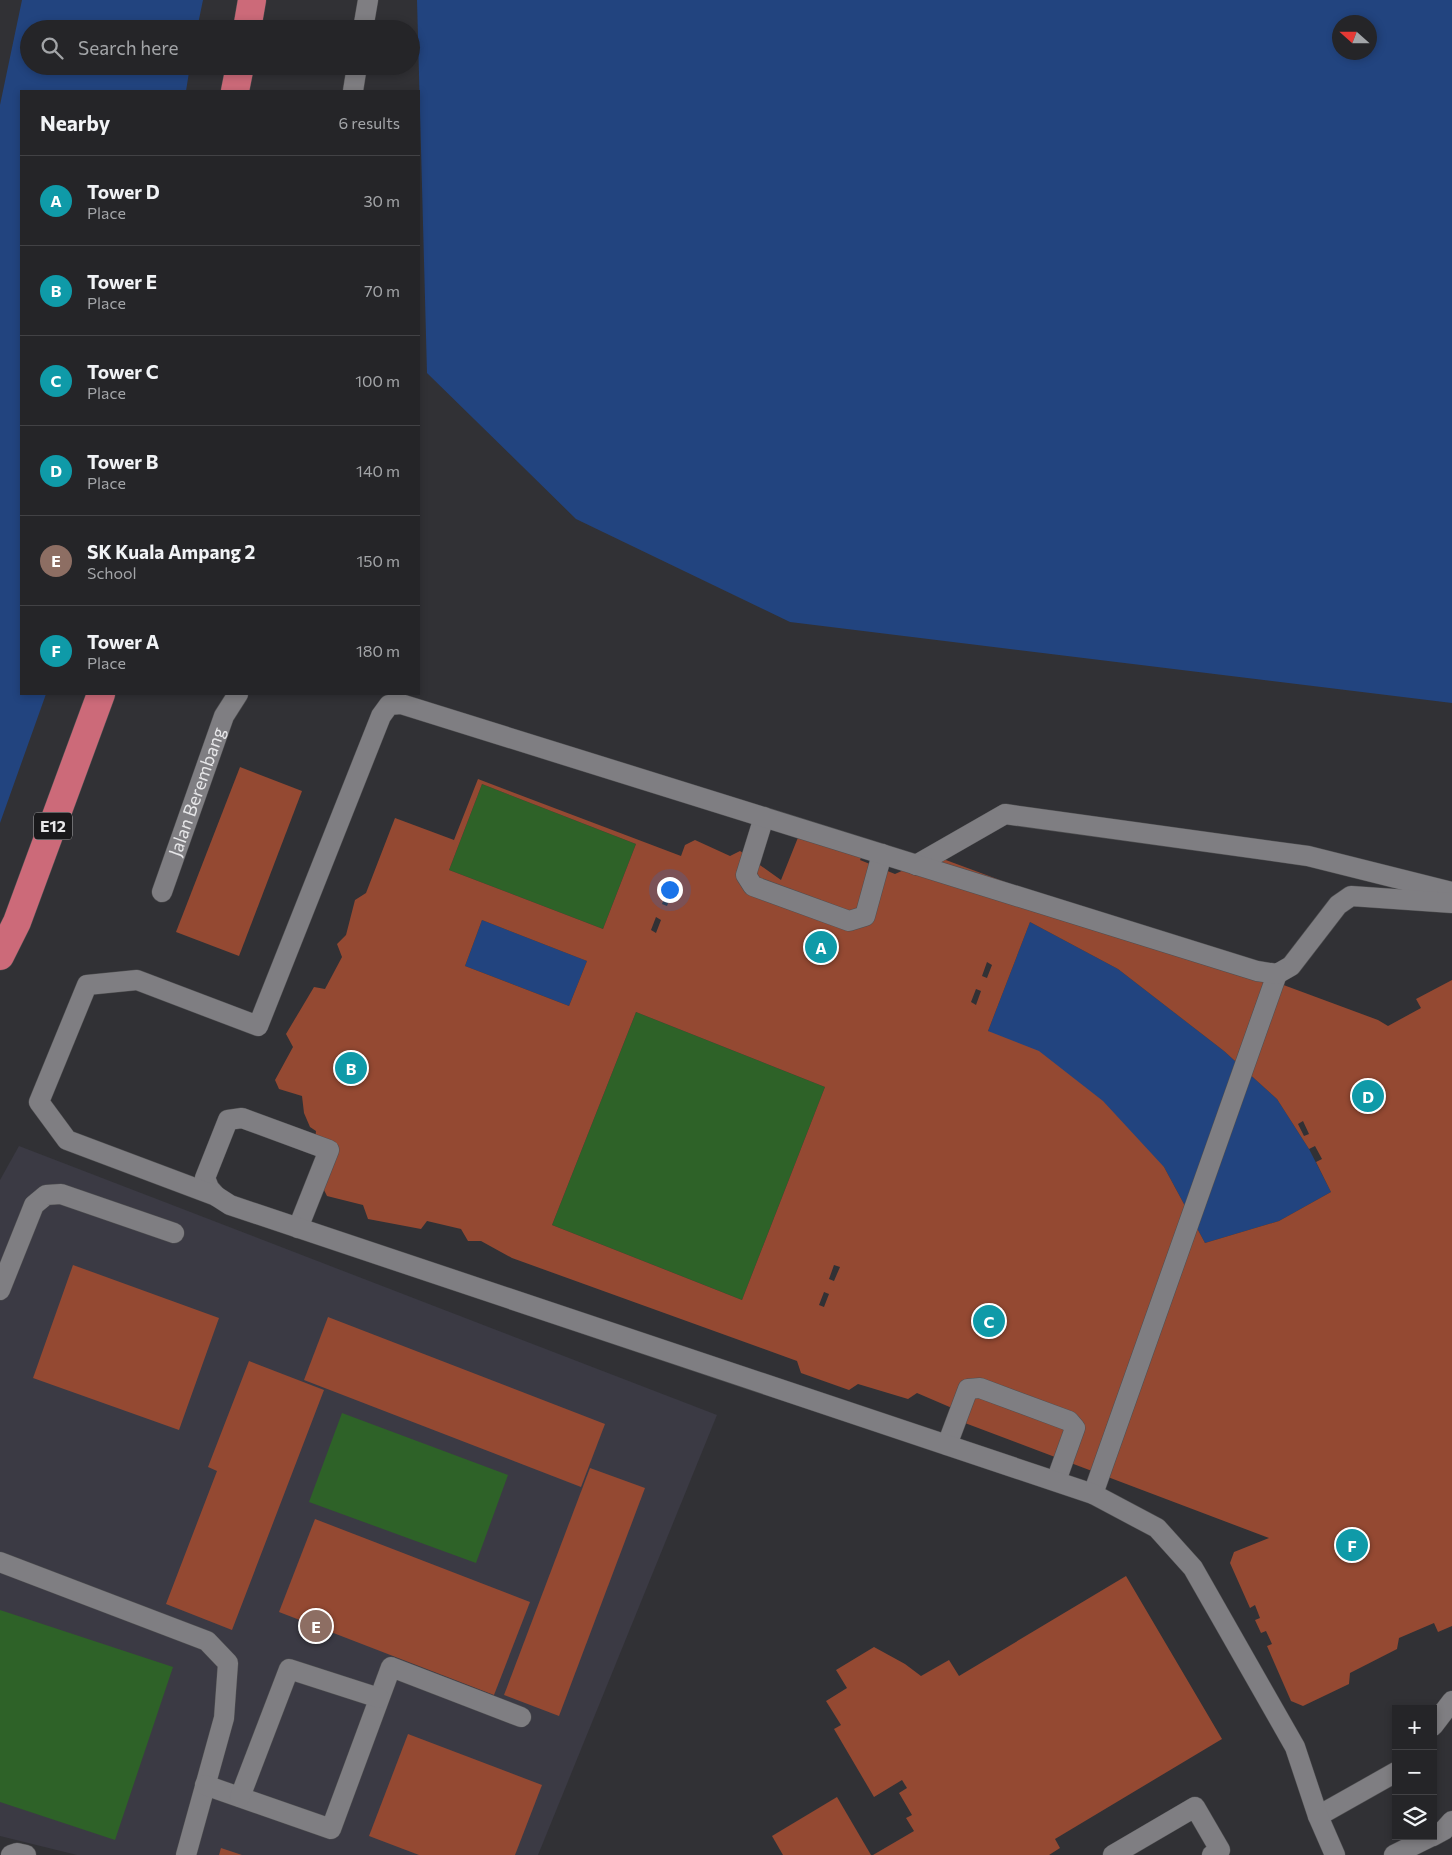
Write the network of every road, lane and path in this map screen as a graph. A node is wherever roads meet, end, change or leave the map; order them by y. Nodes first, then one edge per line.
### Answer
1 (252, 0) edge
2 (368, 0) edge
3 (249, 20) edge
4 (365, 20) edge
5 (238, 75) edge
6 (356, 75) edge
7 (235, 90) edge
8 (353, 90) edge
9 (101, 695) edge
10 (237, 695) edge
11 (764, 817) junction
12 (882, 854) junction
13 (916, 865) junction
14 (162, 892) dead end
15 (1452, 892) edge
16 (1452, 903) edge
17 (0, 956) edge
18 (1277, 974) junction
19 (216, 1196) junction
20 (298, 1228) junction
21 (174, 1234) dead end
22 (0, 1290) edge
23 (947, 1445) junction
24 (1056, 1481) junction
25 (1093, 1494) junction
26 (0, 1562) edge
27 (378, 1698) junction
28 (1452, 1701) edge
29 (521, 1717) dead end
30 (1437, 1721) edge
31 (1392, 1774) edge
32 (205, 1785) junction
33 (240, 1797) junction
34 (1318, 1816) junction
35 (1452, 1821) edge
36 (1437, 1834) edge
37 (1424, 1840) edge
38 (11, 1855) edge
39 (26, 1855) edge
40 (186, 1855) edge
41 (1113, 1855) edge
42 (1212, 1855) edge
43 (1335, 1855) edge
44 (1394, 1855) edge

1 - 3 highway
2 - 4 lane
5 - 7 highway
6 - 8 lane
9 - 17 highway, E12
10 - 14 lane, Jalan Berembang
11 - 12 lane
11 - 12 lane
11 - 19 lane
12 - 13 lane
13 - 15 lane
13 - 18 lane
16 - 18 lane
18 - 25 lane
19 - 20 lane
19 - 20 lane
20 - 23 lane
21 - 22 lane
23 - 24 lane
23 - 24 lane
24 - 25 lane
25 - 34 lane
26 - 32 lane
27 - 29 lane
27 - 33 lane
27 - 33 lane
28 - 30 lane
31 - 34 lane
32 - 33 lane
32 - 40 lane
34 - 43 lane
35 - 36 lane
37 - 44 lane
38 - 39 lane
41 - 42 lane

